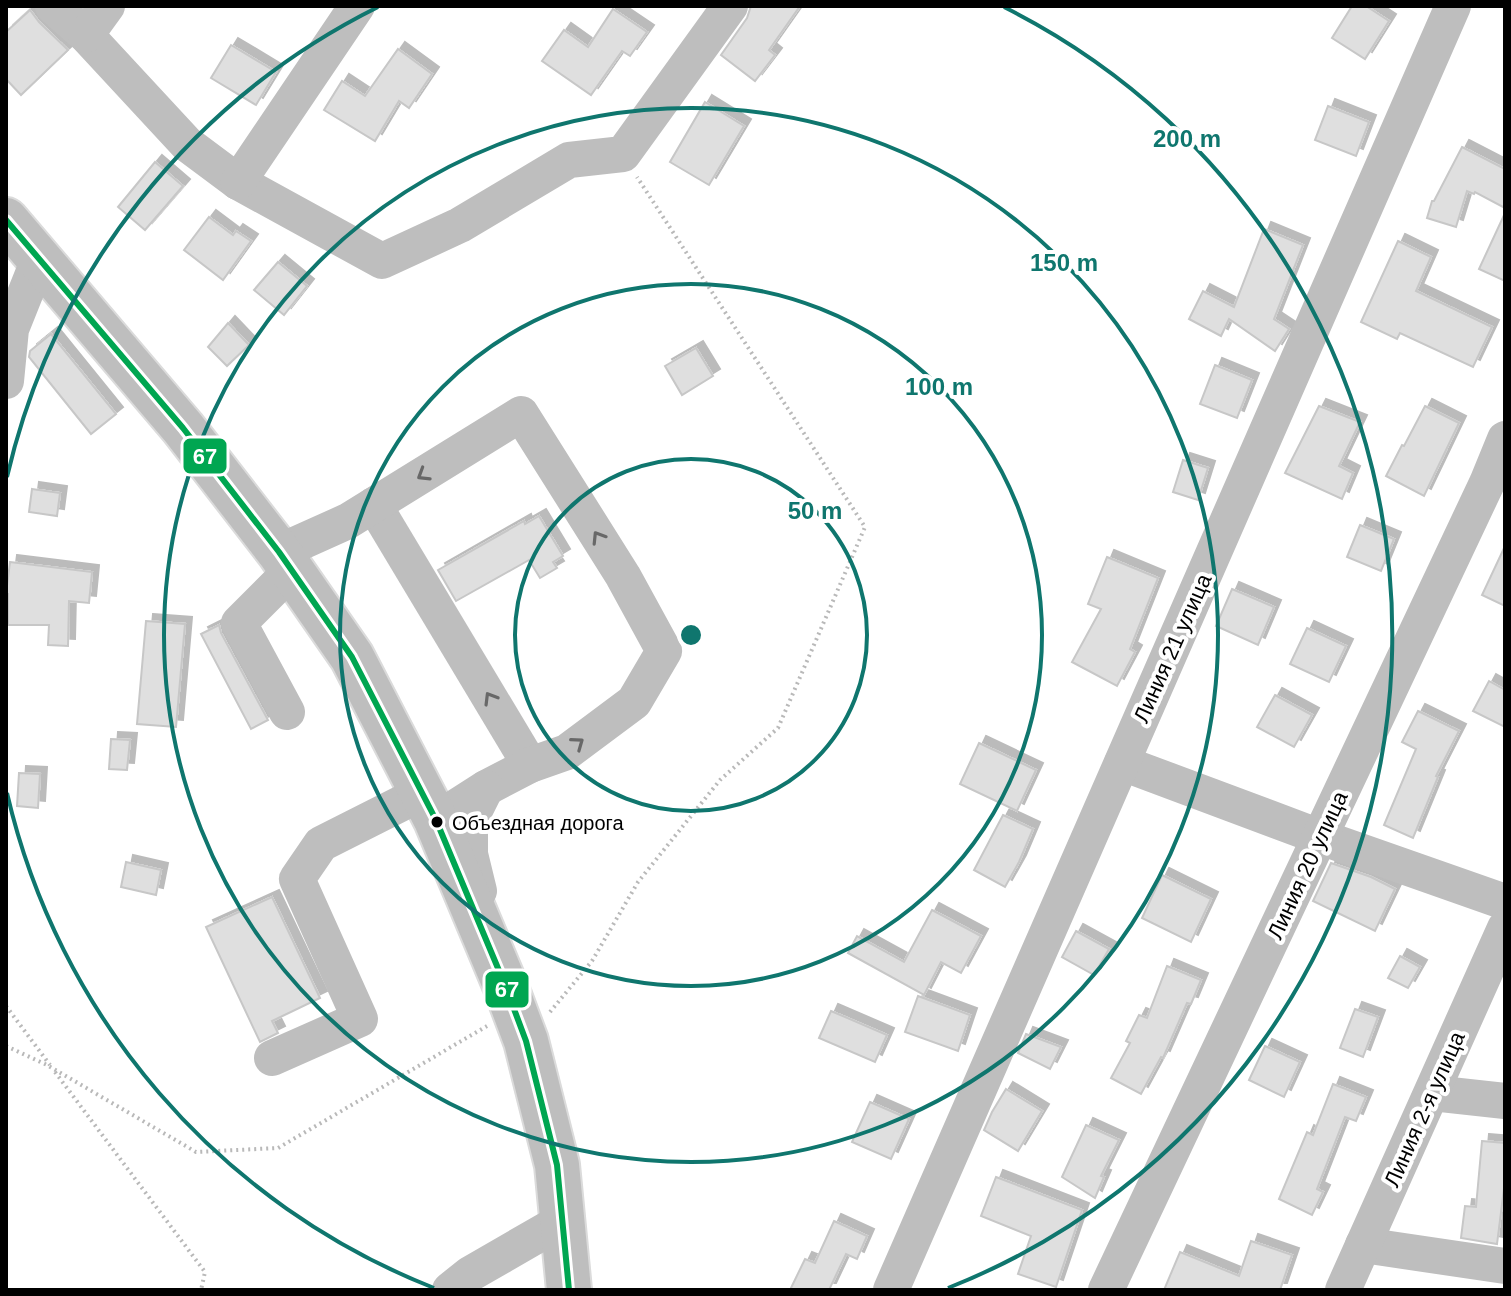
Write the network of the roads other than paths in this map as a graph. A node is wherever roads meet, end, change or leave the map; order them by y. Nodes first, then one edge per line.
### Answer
1 (53, 6) edge
2 (107, 6) edge
3 (357, 6) edge
4 (730, 6) edge
5 (1453, 6) edge
6 (86, 35) junction
7 (238, 182) junction
8 (6, 220) edge
9 (39, 259) junction
10 (6, 381) edge
11 (1505, 439) edge
12 (374, 505) junction
13 (286, 561) junction
14 (287, 712) dead end
15 (1122, 763) junction
16 (530, 765) junction
17 (486, 788) junction
18 (429, 806) junction
19 (1320, 837) junction
20 (1505, 902) edge
21 (1505, 928) edge
22 (505, 985) junction
23 (272, 1058) dead end
24 (1432, 1093) junction
25 (1505, 1101) edge
26 (562, 1221) junction
27 (1363, 1245) junction
28 (1505, 1266) edge
29 (450, 1290) edge
30 (569, 1290) edge
31 (891, 1290) edge
32 (1106, 1290) edge
33 (1343, 1290) edge

1 - 6 street
2 - 6 street
3 - 7 street
4 - 7 street
5 - 15 street, Линия 21 улица
6 - 7 street
8 - 9 main road
9 - 10 street
9 - 13 main road
11 - 19 street, Линия 20 улица
12 - 13 street
16 -> 12 street
16 -> 12 street
13 - 14 street
13 - 18 main road
15 - 19 street
15 - 31 street, Линия 21 улица
16 - 17 street
17 - 18 street
17 - 22 street
18 - 22 main road
18 - 23 street
19 - 20 street
19 - 32 street, Линия 20 улица
21 - 24 street, Линия 2-я улица
22 - 26 main road
24 - 25 street
24 - 27 street, Линия 2-я улица
26 - 29 street
26 - 30 main road
27 - 28 street
27 - 33 street, Линия 2-я улица

